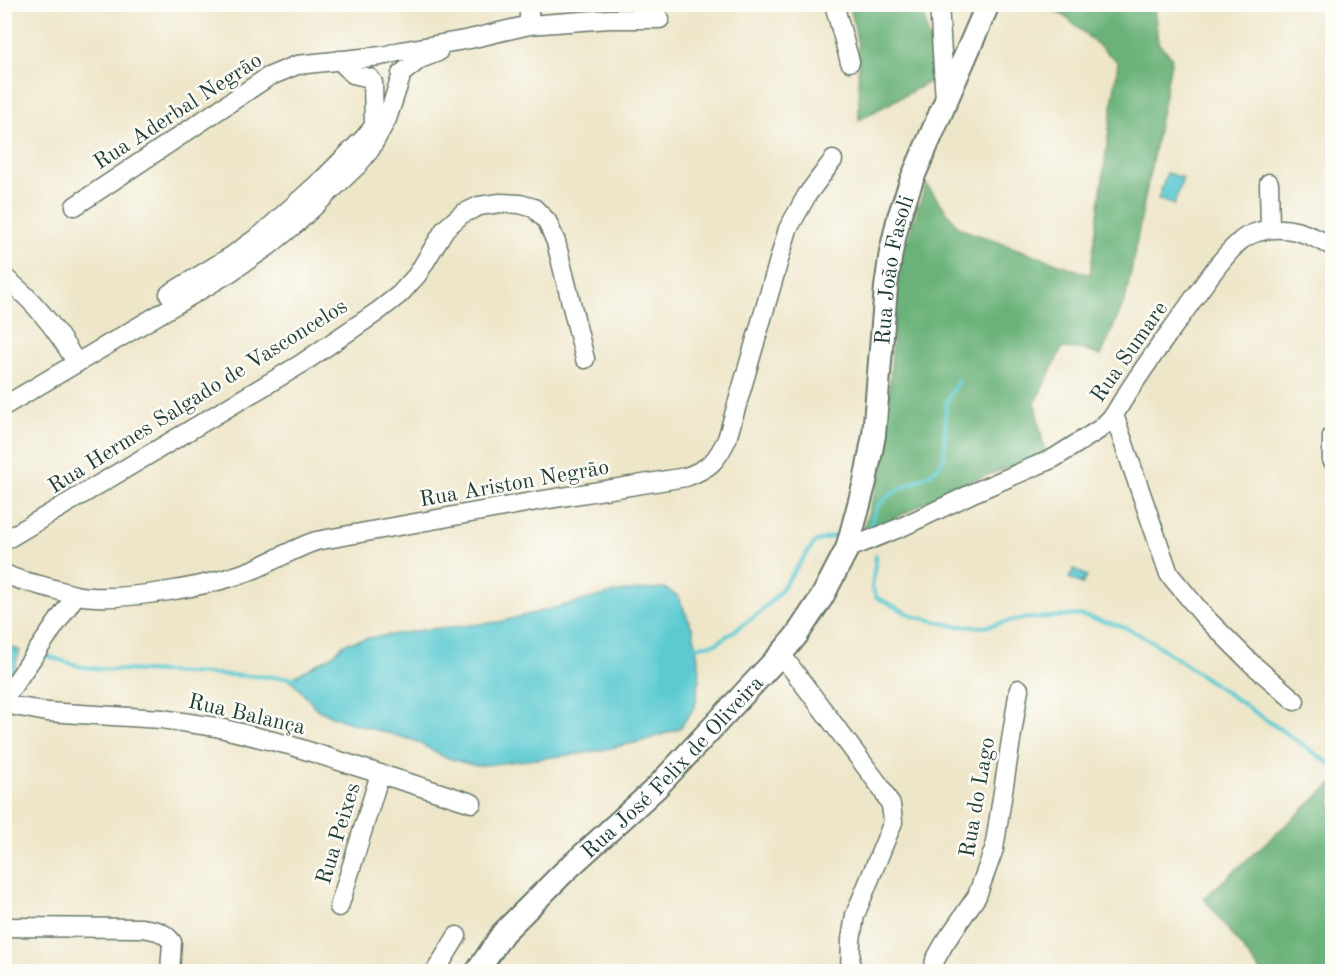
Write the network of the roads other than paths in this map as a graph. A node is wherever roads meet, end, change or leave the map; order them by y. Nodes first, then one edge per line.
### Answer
1 (529, 4) edge
2 (834, 4) edge
3 (939, 4) edge
4 (988, 4) edge
5 (660, 19) dead end
6 (529, 25) junction
7 (470, 39) junction
8 (384, 56) junction
9 (339, 60) junction
10 (850, 62) dead end
11 (401, 76) junction
12 (371, 80) junction
13 (945, 103) junction
14 (833, 160) dead end
15 (330, 183) junction
16 (1269, 183) dead end
17 (75, 206) dead end
18 (1270, 229) junction
19 (1332, 246) edge
20 (4, 277) edge
21 (73, 358) junction
22 (585, 359) dead end
23 (4, 394) edge
24 (4, 406) edge
25 (1114, 415) junction
26 (1332, 436) edge
27 (1332, 460) edge
28 (4, 541) edge
29 (847, 549) junction
30 (4, 573) edge
31 (76, 595) junction
32 (781, 654) junction
33 (1019, 688) dead end
34 (4, 699) edge
35 (1295, 701) dead end
36 (4, 704) edge
37 (380, 774) junction
38 (472, 803) dead end
39 (339, 907) dead end
40 (4, 927) edge
41 (457, 936) dead end
42 (170, 972) edge
43 (435, 972) edge
44 (477, 972) edge
45 (850, 972) edge
46 (933, 972) edge

1 - 6 street
2 - 10 street
3 - 13 street
4 - 13 main road, Rua João Fasoli
5 - 6 street, Rua Aderbal Negrão
6 - 7 street, Rua Aderbal Negrão
7 - 8 street, Rua Aderbal Negrão
7 - 11 street
8 - 9 street, Rua Aderbal Negrão
8 - 11 street
8 - 12 street
9 - 12 street
9 - 17 street, Rua Aderbal Negrão
11 - 12 street
11 - 15 street
12 - 15 street
13 - 29 main road, Rua João Fasoli
14 - 31 street, Rua Ariston Negrão
15 - 21 street
16 - 18 street
18 - 19 street, Rua Sumare
18 - 25 street, Rua Sumare
20 - 21 street
21 - 23 street
21 - 24 street
22 - 28 street, Rua Hermes Salgado de Vasconcelos
25 - 29 street, Rua Sumare
25 - 35 street
26 - 27 street
29 - 32 main road, Rua José Felix de Oliveira
30 - 31 street, Rua Ariston Negrão
31 - 34 street
32 - 44 main road, Rua José Felix de Oliveira
32 - 45 street
33 - 46 street, Rua do Lago
36 - 37 street, Rua Balança
37 - 38 street, Rua Balança
37 - 39 street, Rua Peixes
40 - 42 street
41 - 43 street

